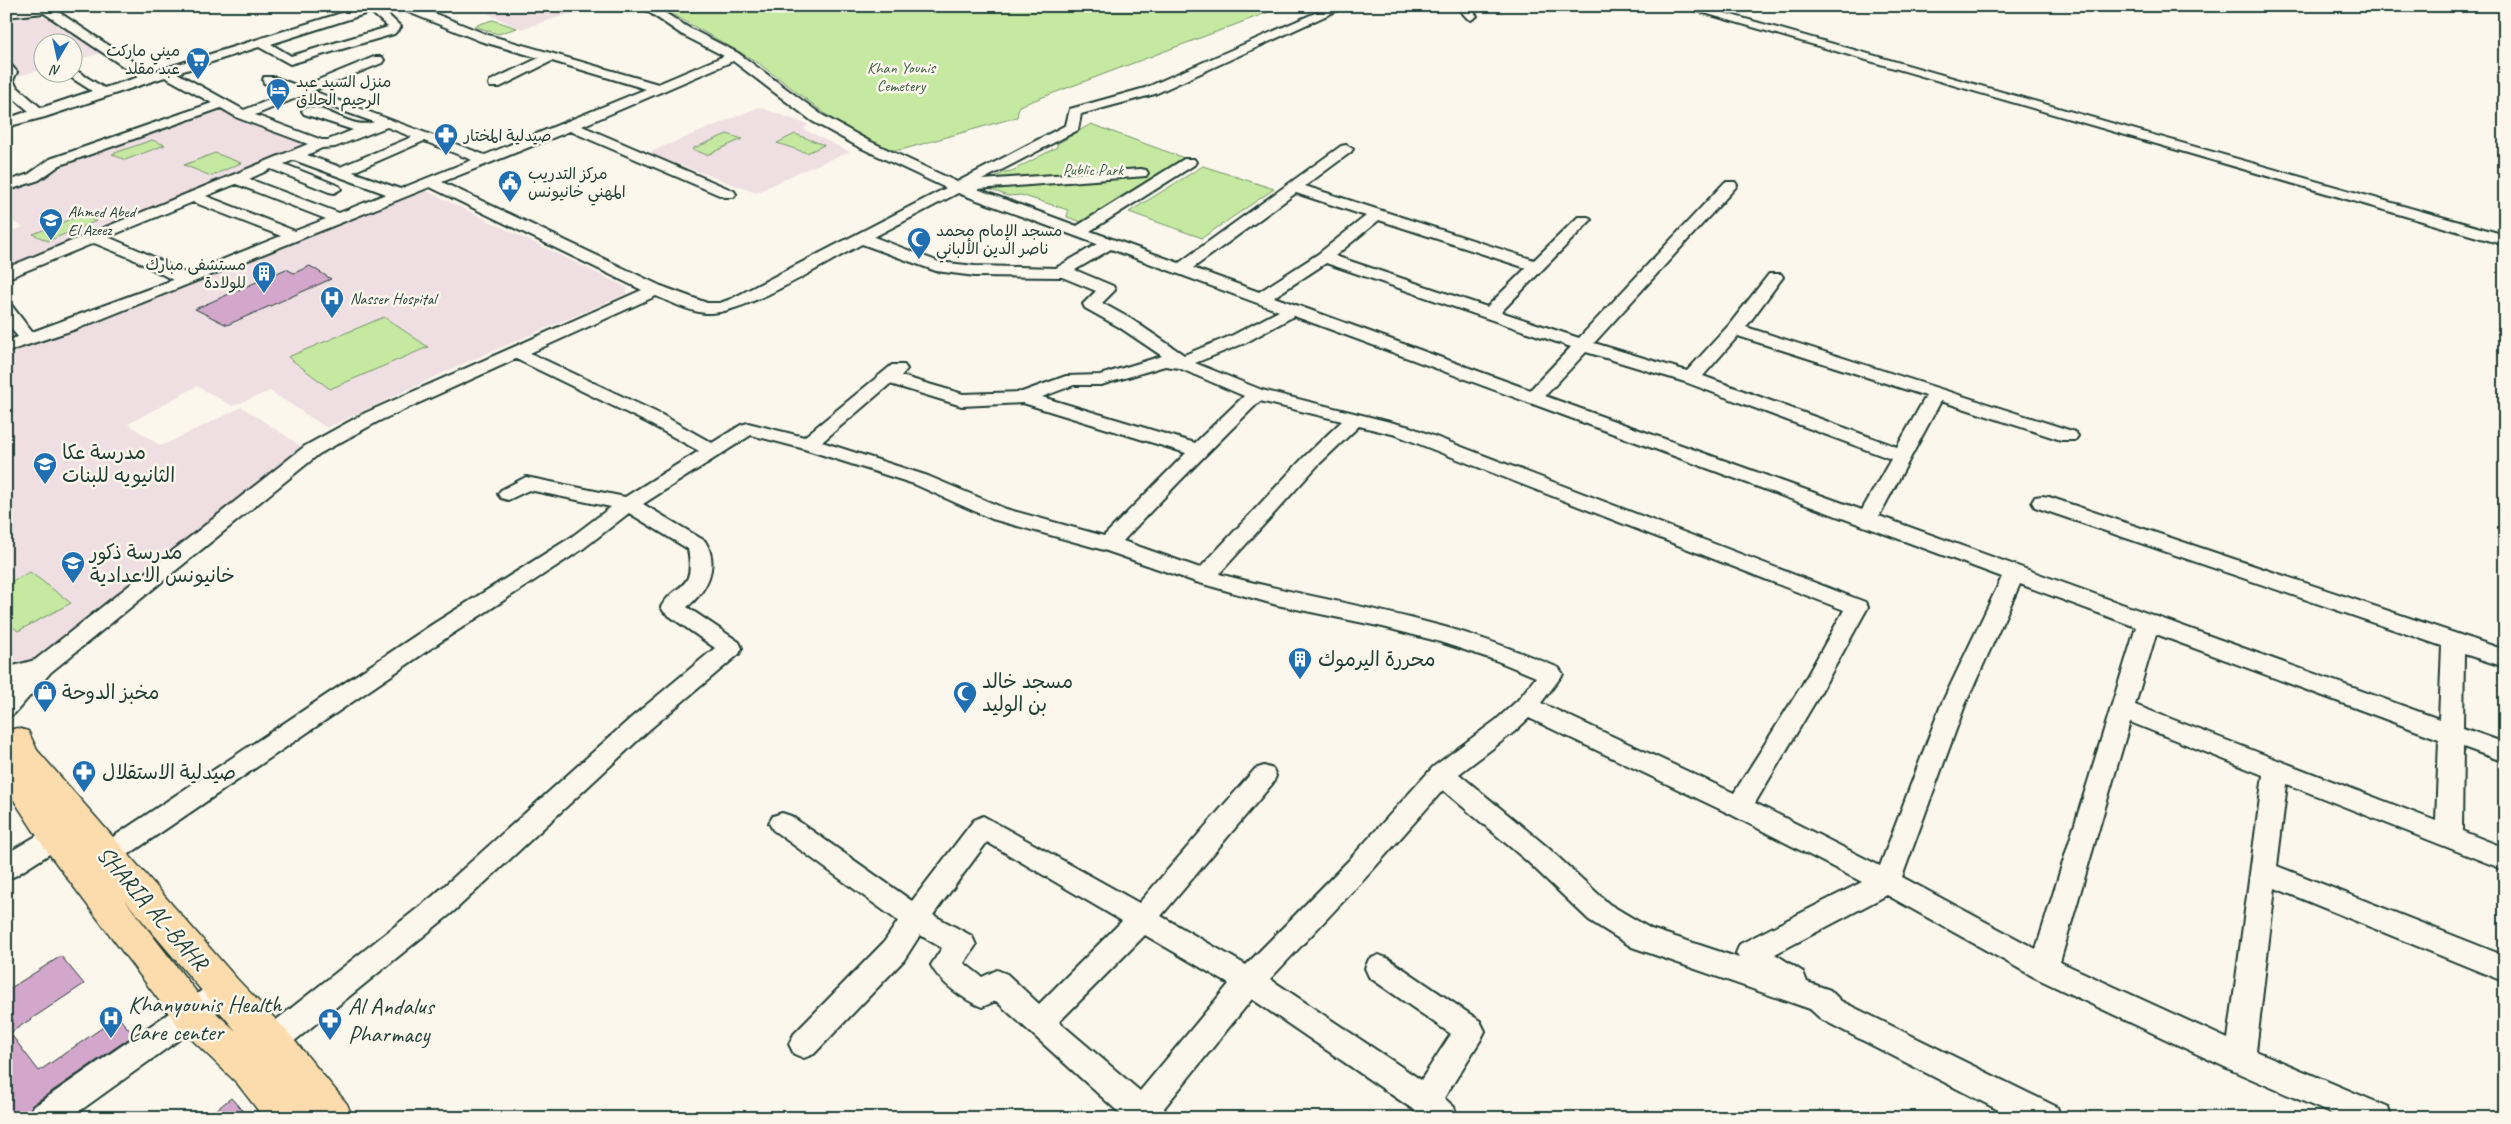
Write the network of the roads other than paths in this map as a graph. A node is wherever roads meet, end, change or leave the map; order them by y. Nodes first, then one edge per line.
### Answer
1 (373, 6) edge
2 (408, 6) edge
3 (646, 6) edge
4 (1341, 6) edge
5 (1462, 6) edge
6 (1686, 6) edge
7 (65, 7) edge
8 (46, 9) junction
9 (6, 14) edge
10 (1472, 16) dead end
11 (259, 42) junction
12 (734, 56) junction
13 (549, 58) junction
14 (378, 60) dead end
15 (6, 67) edge
16 (166, 72) junction
17 (147, 77) junction
18 (82, 79) edge
19 (270, 80) dead end
20 (496, 84) dead end
21 (661, 89) junction
22 (102, 92) junction
23 (303, 92) junction
24 (221, 104) junction
25 (309, 111) dead end
26 (40, 114) junction
27 (243, 115) junction
28 (387, 122) junction
29 (6, 123) edge
30 (570, 126) junction
31 (366, 130) junction
32 (425, 136) junction
33 (442, 143) junction
34 (320, 144) junction
35 (1346, 149) dead end
36 (295, 155) junction
37 (381, 155) junction
38 (485, 160) junction
39 (399, 162) junction
40 (1189, 162) dead end
41 (271, 164) junction
42 (341, 172) junction
43 (1141, 173) dead end
44 (236, 179) junction
45 (359, 179) junction
46 (430, 182) junction
47 (1730, 185) dead end
48 (6, 187) edge
49 (956, 187) junction
50 (1293, 187) junction
51 (334, 189) dead end
52 (399, 194) junction
53 (729, 194) dead end
54 (275, 195) junction
55 (192, 196) junction
56 (233, 212) junction
57 (1377, 214) junction
58 (338, 218) junction
59 (1583, 220) dead end
60 (1079, 231) junction
61 (294, 236) junction
62 (93, 237) junction
63 (862, 238) junction
64 (2505, 240) edge
65 (1111, 243) junction
66 (1324, 256) junction
67 (1538, 266) junction
68 (1181, 269) junction
69 (1062, 271) junction
70 (7, 272) edge
71 (1775, 277) dead end
72 (186, 280) junction
73 (655, 290) junction
74 (1261, 298) junction
75 (6, 310) edge
76 (1293, 310) junction
77 (1489, 314) junction
78 (1735, 329) junction
79 (28, 338) junction
80 (1582, 345) junction
81 (6, 346) edge
82 (515, 352) junction
83 (1180, 363) junction
84 (1691, 378) junction
85 (1256, 394) junction
86 (1936, 394) junction
87 (1024, 397) junction
88 (1533, 398) junction
89 (1354, 420) junction
90 (2068, 436) dead end
91 (808, 444) junction
92 (712, 451) junction
93 (1201, 451) junction
94 (1902, 456) junction
95 (508, 494) dead end
96 (2042, 502) dead end
97 (628, 504) junction
98 (1868, 520) junction
99 (1109, 544) junction
100 (2014, 574) junction
101 (1204, 577) junction
102 (2148, 623) junction
103 (2453, 642) junction
104 (2505, 659) edge
105 (43, 666) junction
106 (6, 677) edge
107 (1526, 706) junction
108 (2121, 709) junction
109 (2451, 734) junction
110 (8, 735) edge
111 (2505, 753) edge
112 (2276, 770) junction
113 (1442, 774) junction
114 (1264, 776) dead end
115 (1739, 807) junction
116 (782, 823) dead end
117 (68, 830) junction
118 (2449, 837) junction
119 (107, 855) junction
120 (2505, 859) edge
121 (6, 868) edge
122 (2264, 872) junction
123 (1887, 882) junction
124 (915, 918) junction
125 (1142, 918) junction
126 (1379, 968) dead end
127 (2044, 968) junction
128 (2505, 969) edge
129 (1250, 981) junction
130 (224, 991) junction
131 (1820, 999) junction
132 (192, 1015) junction
133 (1039, 1023) junction
134 (271, 1042) junction
135 (804, 1044) dead end
136 (2240, 1059) junction
137 (1434, 1109) edge
138 (1145, 1116) edge
139 (2372, 1117) edge
140 (44, 1118) edge
141 (289, 1118) edge
142 (333, 1118) edge
143 (2046, 1118) edge

1 - 2 street
1 - 11 street
1 - 11 street
2 - 13 street
3 - 12 street
4 - 49 street
5 - 10 street
6 - 64 street
7 - 8 street
8 - 9 street
8 - 17 street
11 - 16 street
12 - 21 street
12 - 49 street
13 - 20 street
13 - 21 street
14 - 23 street
15 - 26 street
16 - 17 street
16 - 24 street
17 - 22 street
18 - 22 street
19 - 23 street
21 - 30 street
22 - 26 street
23 - 27 street
23 - 28 street
24 - 27 street
24 - 48 street
25 - 31 street
26 - 29 street
27 - 34 street
28 - 31 street
28 - 32 street
30 - 38 street
30 - 53 street
31 - 34 street
32 - 33 street
32 - 37 street
33 - 38 street
33 - 39 street
34 - 36 street
35 - 50 street
36 - 41 street
36 - 42 street
37 - 39 street
37 - 42 street
38 - 46 street
39 - 45 street
40 - 60 street
41 - 44 street
41 - 51 street
42 - 45 street
43 - 49 street
44 - 54 street
44 - 55 street
45 - 52 street
46 - 52 street
46 - 73 street
47 - 80 street
49 - 60 street
49 - 63 street
50 - 57 street
50 - 68 street
52 - 58 street
54 - 56 street
54 - 58 street
55 - 56 street
55 - 62 street
56 - 61 street
57 - 66 street
57 - 67 street
58 - 61 street
59 - 67 street
60 - 65 street
61 - 72 street
62 - 70 street
62 - 72 street
63 - 69 street
63 - 73 street
65 - 68 street
65 - 69 street
66 - 74 street
66 - 77 street
67 - 77 street
68 - 74 street
69 - 83 street
71 - 78 street
72 - 79 street
73 - 82 street
74 - 76 street
75 - 79 street
76 - 83 street
76 - 88 street
77 - 80 street
78 - 84 street
78 - 86 street
79 - 81 street
80 - 84 street
80 - 88 street
82 - 92 street
82 - 105 street
83 - 85 street
83 - 87 street
84 - 94 street
85 - 89 street
85 - 93 street
86 - 90 street
86 - 94 street
87 - 91 street
87 - 93 street
88 - 98 street
89 - 101 street
89 - 115 street
91 - 92 street
91 - 99 street
92 - 97 street
93 - 99 street
94 - 98 street
95 - 97 street
96 - 103 street
97 - 119 street
97 - 134 street
98 - 100 street
99 - 101 street
100 - 102 street
100 - 123 street
101 - 107 street
102 - 108 street
102 - 109 street
103 - 104 street
103 - 109 street
105 - 106 street
105 - 110 street
107 - 113 street
107 - 115 street
108 - 112 street
108 - 127 street
109 - 111 street
109 - 118 street
110 - 117 main road, SHARIA AL-BAHR
112 - 118 street
112 - 122 street
113 - 129 street
113 - 131 street
114 - 125 street
115 - 123 street
116 - 124 street
117 - 119 main road, SHARIA AL-BAHR
117 - 121 street
117 - 132 main road, SHARIA AL-BAHR
118 - 120 street
119 - 130 main road, SHARIA AL-BAHR
122 - 128 street
122 - 136 street
123 - 127 street
123 - 131 street
124 - 125 street
124 - 133 street
124 - 135 street
125 - 129 street
125 - 133 street
126 - 137 street
127 - 136 street
129 - 137 street
129 - 138 street
130 - 132 street
130 - 134 main road, SHARIA AL-BAHR
131 - 143 street
132 - 140 street
132 - 141 main road, SHARIA AL-BAHR
133 - 138 street
134 - 142 main road, SHARIA AL-BAHR
136 - 139 street

